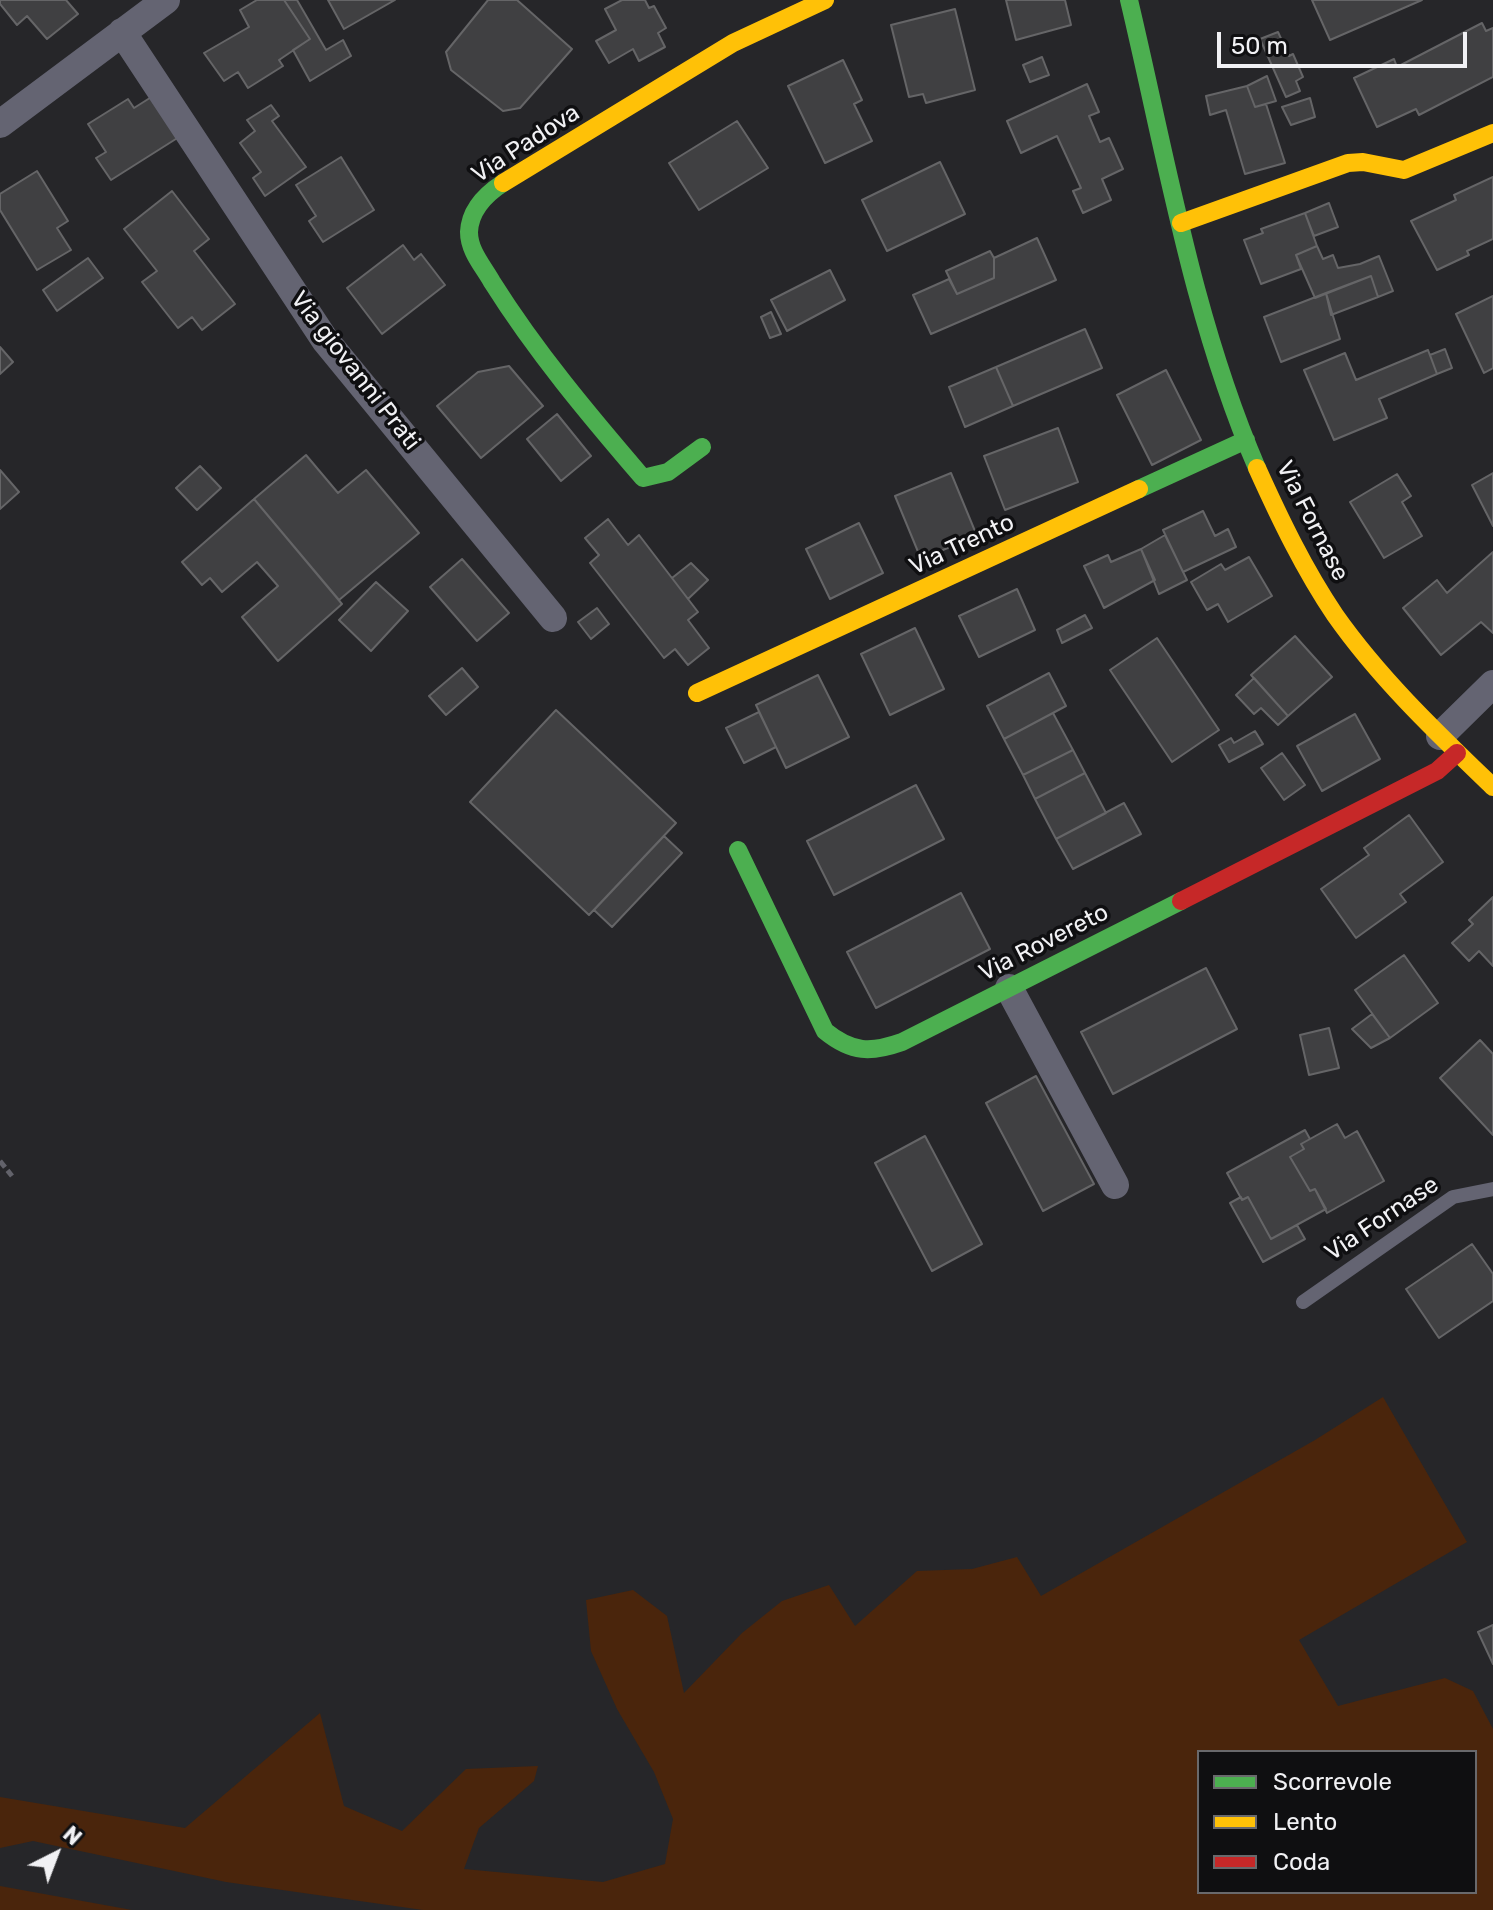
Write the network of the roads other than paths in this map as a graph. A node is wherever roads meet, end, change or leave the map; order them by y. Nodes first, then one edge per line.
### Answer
1 (166, 0) edge
2 (825, 0) edge
3 (1129, 0) edge
4 (122, 32) junction
5 (0, 124) edge
6 (1493, 133) edge
7 (1181, 223) junction
8 (1246, 440) junction
9 (702, 447) dead end
10 (553, 618) dead end
11 (1493, 684) edge
12 (697, 693) dead end
13 (1448, 744) junction
14 (1493, 787) edge
15 (738, 850) dead end
16 (1009, 988) junction
17 (1115, 1185) dead end
18 (1493, 1189) edge
19 (1303, 1302) dead end

1 - 4 street
2 - 9 street, Via Padova
3 - 7 street, Via Fornase
4 - 5 street
4 - 10 street, Via giovanni Prati
6 - 7 street
7 - 8 street, Via Fornase
8 - 12 street, Via Trento
8 - 13 street, Via Fornase
11 - 13 street
13 - 14 street, Via Fornase
13 - 16 street, Via Rovereto
15 - 16 street, Via Rovereto
16 - 17 street
18 - 19 lane, Via Fornase

